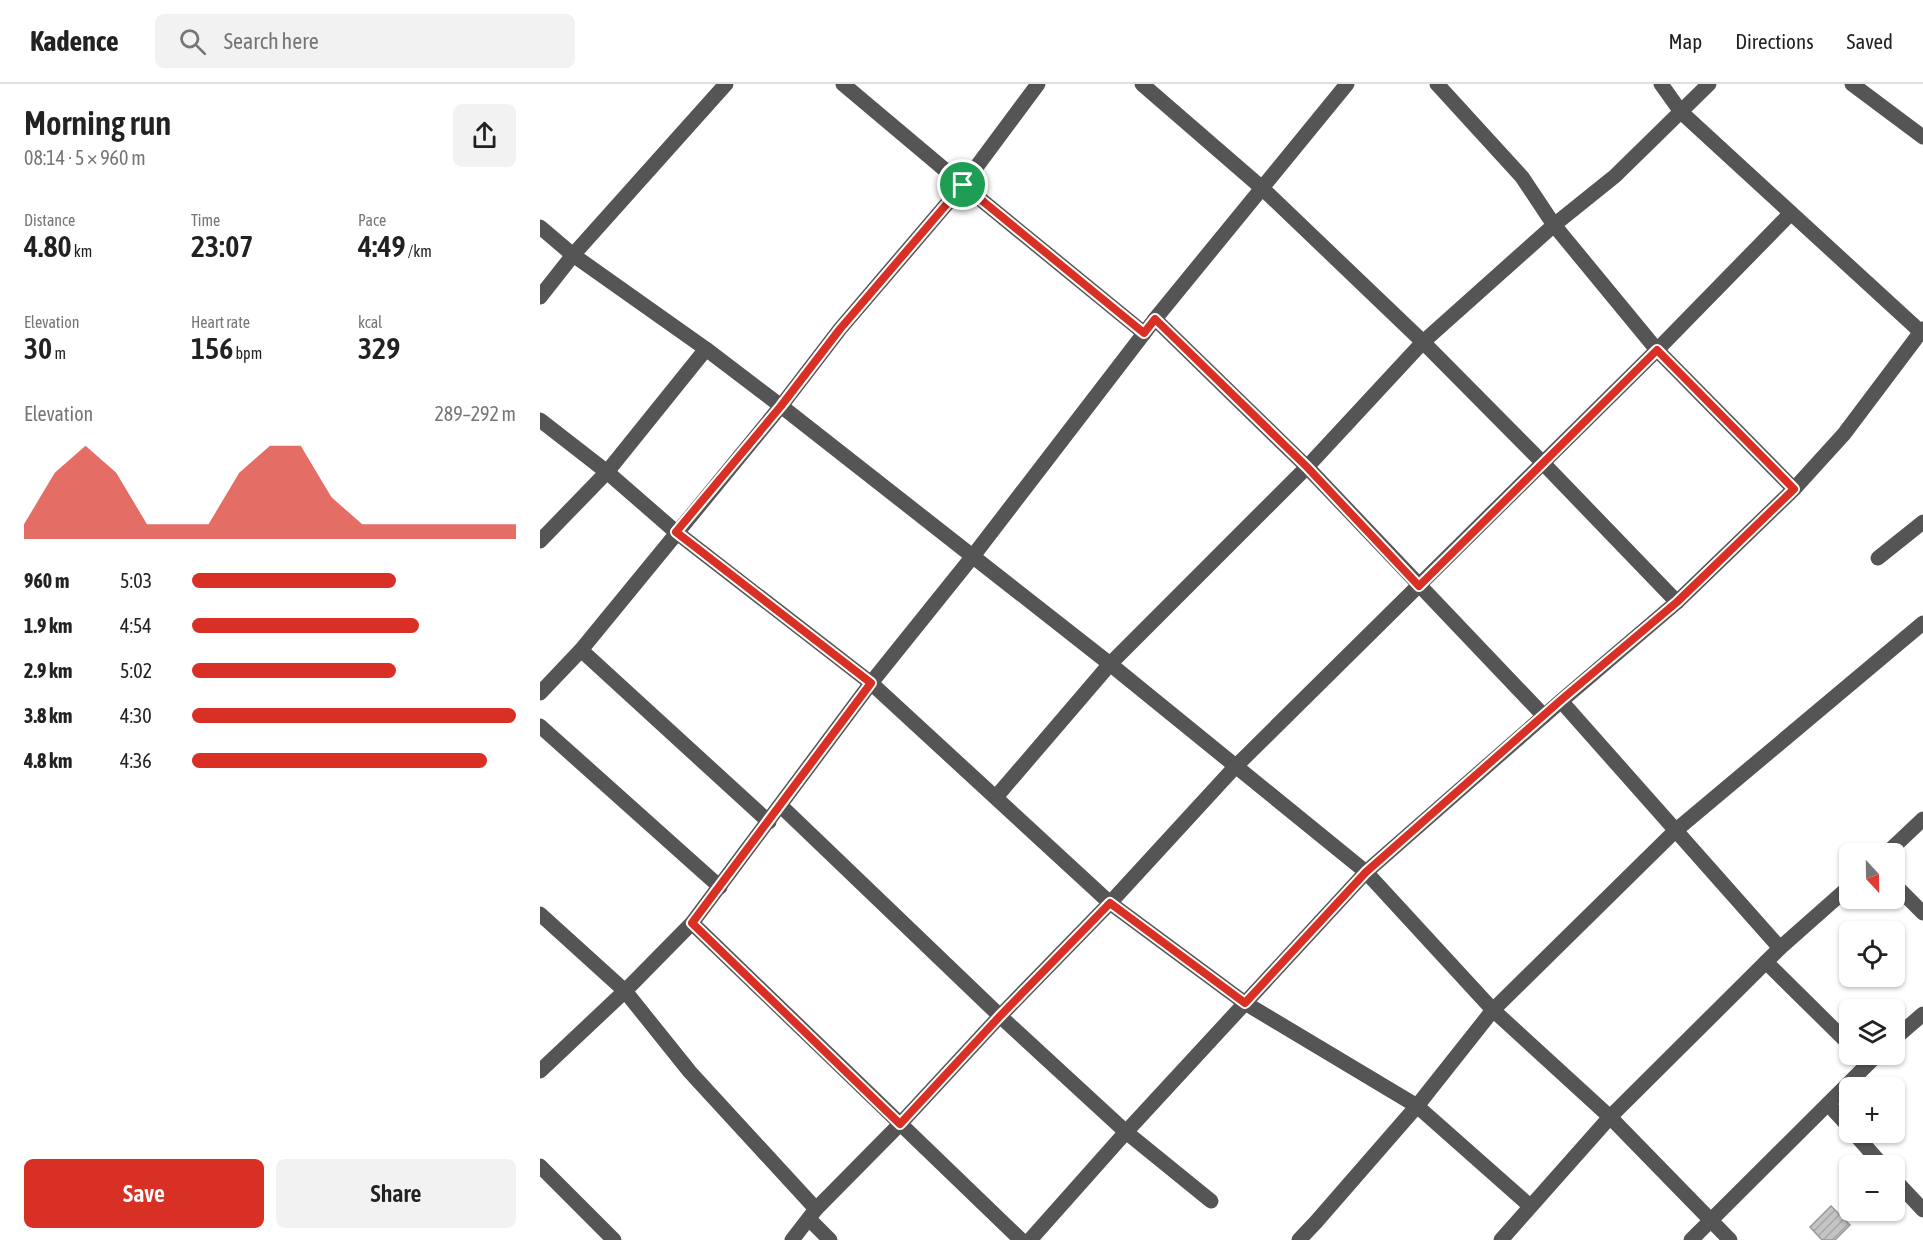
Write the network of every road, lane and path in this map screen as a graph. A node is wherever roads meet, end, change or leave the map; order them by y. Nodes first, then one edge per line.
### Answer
1 (726, 84) edge
2 (843, 84) edge
3 (1038, 84) edge
4 (1142, 84) edge
5 (1347, 84) edge
6 (1437, 84) edge
7 (1661, 84) edge
8 (1709, 84) edge
9 (1852, 84) edge
10 (1681, 112) junction
11 (1923, 136) edge
12 (963, 185) junction
13 (1262, 188) junction
14 (1791, 213) junction
15 (1554, 225) junction
16 (540, 227) edge
17 (573, 255) junction
18 (540, 297) edge
19 (1155, 319) junction
20 (1922, 332) edge
21 (1144, 333) junction
22 (1423, 342) junction
23 (706, 349) junction
24 (1657, 350) junction
25 (781, 406) junction
26 (540, 420) edge
27 (1543, 463) junction
28 (1307, 467) junction
29 (607, 472) junction
30 (1794, 489) junction
31 (1923, 522) edge
32 (676, 532) junction
33 (540, 541) edge
34 (973, 556) junction
35 (1878, 558) dead end
36 (1419, 586) junction
37 (1677, 602) junction
38 (1923, 623) edge
39 (581, 650) junction
40 (1110, 664) junction
41 (871, 683) junction
42 (540, 693) edge
43 (1561, 700) junction
44 (1544, 716) junction
45 (540, 726) edge
46 (1235, 767) junction
47 (996, 797) junction
48 (781, 806) junction
49 (1923, 819) edge
50 (769, 822) junction
51 (1675, 831) junction
52 (1898, 843) edge
53 (1366, 872) junction
54 (720, 887) junction
55 (1905, 895) edge
56 (1839, 896) edge
57 (1110, 903) junction
58 (1923, 913) edge
59 (540, 914) edge
60 (692, 923) junction
61 (1780, 948) junction
62 (1766, 962) junction
63 (625, 991) junction
64 (1245, 1003) junction
65 (1493, 1011) junction
66 (1923, 1014) edge
67 (1000, 1016) junction
68 (1905, 1030) edge
69 (1839, 1034) edge
70 (1861, 1065) edge
71 (540, 1071) edge
72 (1828, 1104) junction
73 (1417, 1106) junction
74 (1839, 1116) edge
75 (1610, 1117) junction
76 (900, 1124) junction
77 (1126, 1132) junction
78 (1863, 1143) edge
79 (1873, 1155) edge
80 (540, 1166) edge
81 (1905, 1191) edge
82 (1211, 1201) dead end
83 (1530, 1206) junction
84 (1923, 1210) edge
85 (812, 1214) junction
86 (1712, 1221) junction
87 (614, 1240) edge
88 (792, 1240) edge
89 (830, 1240) edge
90 (1021, 1240) edge
91 (1030, 1240) edge
92 (1299, 1240) edge
93 (1501, 1240) edge
94 (1691, 1240) edge
95 (1730, 1240) edge

1 - 17 street
2 - 12 street
3 - 12 street
4 - 13 street
5 - 13 street
6 - 15 street
7 - 10 street
8 - 10 street
9 - 11 street
10 - 14 street
10 - 15 street
12 - 21 street
12 - 25 street
13 - 19 street
13 - 22 street
14 - 20 street
14 - 24 street
15 - 22 street
15 - 24 street
16 - 17 street
17 - 18 street
17 - 23 street
19 - 21 street
19 - 28 street
20 - 30 street
21 - 34 street
22 - 27 street
22 - 28 street
23 - 25 street
23 - 29 street
24 - 27 street
24 - 30 street
25 - 32 street
25 - 34 street
26 - 29 street
27 - 36 street
27 - 37 street
28 - 36 street
28 - 40 street
29 - 32 street
29 - 33 street
30 - 37 street
31 - 35 street
32 - 39 street
32 - 41 street
34 - 40 street
34 - 41 street
36 - 44 street
36 - 46 street
37 - 43 street
38 - 51 street
39 - 42 street
39 - 50 street
40 - 46 street
40 - 47 street
41 - 47 street
41 - 48 street
43 - 44 street
43 - 51 street
44 - 53 street
45 - 54 street
46 - 53 street
46 - 57 street
47 - 57 street
48 - 50 street
48 - 67 street
49 - 52 street
50 - 54 street
51 - 61 street
51 - 65 street
53 - 64 street
53 - 65 street
54 - 60 street
55 - 58 street
56 - 61 street
57 - 64 street
57 - 67 street
59 - 63 street
60 - 63 street
60 - 76 street
61 - 62 street
62 - 69 street
62 - 75 street
63 - 71 street
63 - 85 street
64 - 73 street
64 - 77 street
65 - 73 street
65 - 75 street
66 - 68 street
67 - 76 street
67 - 77 street
70 - 72 street
72 - 74 street
72 - 86 street
73 - 83 street
73 - 92 street
75 - 83 street
75 - 86 street
76 - 85 street
76 - 90 street
77 - 82 street
77 - 91 street
78 - 79 street
80 - 87 street
81 - 84 street
83 - 93 street
85 - 88 street
85 - 89 street
86 - 94 street
86 - 95 street

